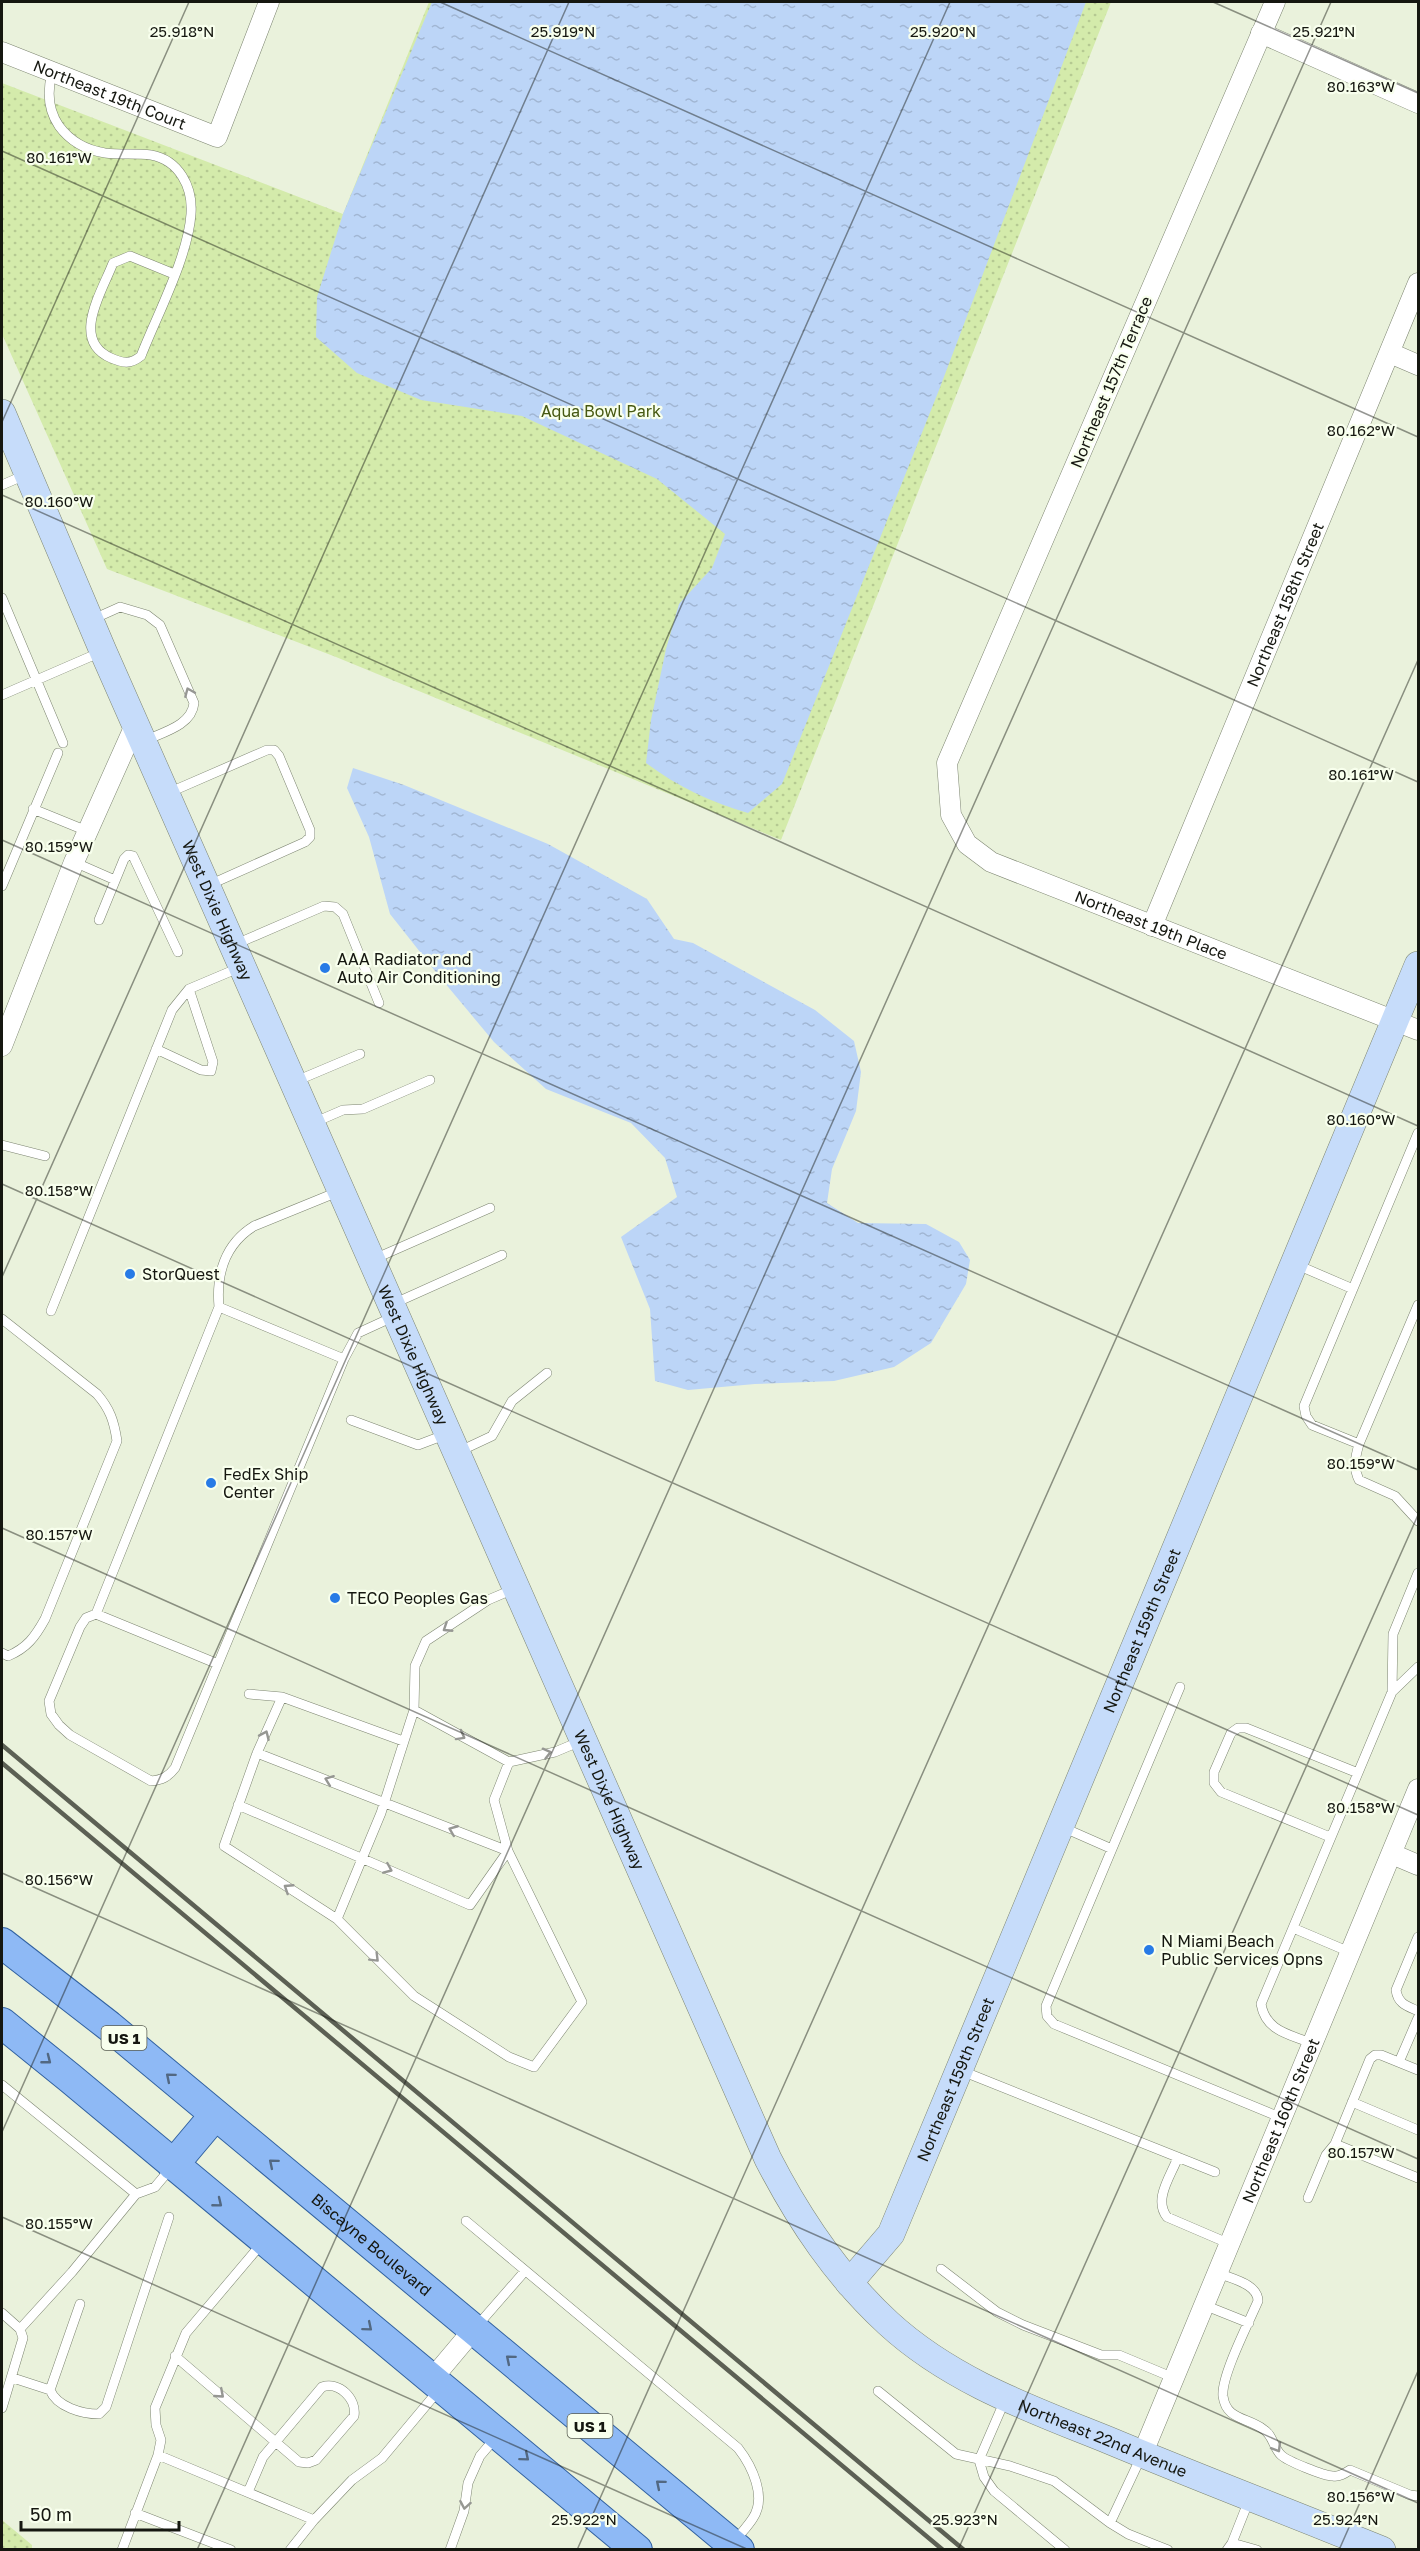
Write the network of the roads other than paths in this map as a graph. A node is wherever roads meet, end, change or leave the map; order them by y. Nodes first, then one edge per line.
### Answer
1 (269, 2) edge
2 (1275, 2) edge
3 (1262, 33) junction
4 (2, 52) edge
5 (52, 73) junction
6 (1419, 103) edge
7 (174, 274) junction
8 (1419, 283) edge
9 (1390, 353) junction
10 (1419, 365) edge
11 (2, 413) edge
12 (27, 474) junction
13 (2, 485) edge
14 (2, 598) edge
15 (90, 621) junction
16 (103, 651) junction
17 (36, 679) junction
18 (2, 695) edge
19 (140, 732) junction
20 (63, 743) dead end
21 (58, 753) dead end
22 (947, 763) joint
23 (167, 793) junction
24 (33, 809) junction
25 (87, 831) junction
26 (74, 862) junction
27 (115, 880) junction
28 (2, 886) edge
29 (207, 886) junction
30 (99, 920) dead end
31 (1152, 926) junction
32 (178, 952) dead end
33 (238, 955) junction
34 (1419, 965) edge
35 (189, 989) junction
36 (379, 1003) dead end
37 (7, 1016) edge
38 (1407, 1025) edge
39 (2, 1046) edge
40 (156, 1049) junction
41 (360, 1054) dead end
42 (430, 1080) dead end
43 (293, 1082) junction
44 (311, 1123) junction
45 (1419, 1134) edge
46 (2, 1145) edge
47 (45, 1156) dead end
48 (341, 1191) junction
49 (490, 1208) dead end
50 (502, 1255) dead end
51 (371, 1260) junction
52 (1294, 1264) junction
53 (1353, 1289) junction
54 (1419, 1305) edge
55 (219, 1307) junction
56 (393, 1310) junction
57 (51, 1311) dead end
58 (2, 1319) edge
59 (345, 1359) junction
60 (547, 1373) dead end
61 (351, 1420) dead end
62 (452, 1443) junction
63 (1359, 1444) junction
64 (1419, 1521) edge
65 (1419, 1573) edge
66 (516, 1588) junction
67 (96, 1614) junction
68 (2, 1653) edge
69 (218, 1664) junction
70 (1419, 1667) edge
71 (1180, 1687) dead end
72 (1392, 1692) junction
73 (249, 1694) dead end
74 (282, 1697) junction
75 (414, 1710) junction
76 (583, 1740) junction
77 (403, 1742) junction
78 (257, 1753) junction
79 (509, 1762) junction
80 (1358, 1773) junction
81 (1419, 1789) edge
82 (383, 1802) junction
83 (238, 1805) junction
84 (1061, 1827) junction
85 (1330, 1838) junction
86 (1112, 1849) junction
87 (508, 1851) junction
88 (1392, 1854) junction
89 (362, 1858) junction
90 (1419, 1865) edge
91 (337, 1919) junction
92 (1293, 1928) junction
93 (1419, 1937) edge
94 (2, 1943) edge
95 (1352, 1953) junction
96 (1419, 2011) edge
97 (1419, 2018) edge
98 (2, 2023) edge
99 (1314, 2044) junction
100 (1399, 2062) junction
101 (959, 2070) junction
102 (1419, 2070) edge
103 (2, 2085) edge
104 (1352, 2102) junction
105 (215, 2115) junction
106 (1283, 2119) junction
107 (1419, 2130) edge
108 (1335, 2144) junction
109 (1178, 2157) junction
110 (173, 2165) junction
111 (1215, 2172) dead end
112 (1419, 2178) edge
113 (136, 2194) junction
114 (1308, 2198) dead end
115 (169, 2217) dead end
116 (466, 2221) dead end
117 (264, 2240) junction
118 (1230, 2244) junction
119 (941, 2269) dead end
120 (525, 2271) junction
121 (1218, 2273) junction
122 (849, 2283) junction
123 (80, 2304) dead end
124 (1204, 2305) junction
125 (2, 2313) edge
126 (1249, 2323) junction
127 (20, 2329) junction
128 (474, 2329) junction
129 (175, 2356) junction
130 (13, 2378) junction
131 (1174, 2378) junction
132 (437, 2383) junction
133 (50, 2390) junction
134 (878, 2391) dead end
135 (1006, 2398) junction
136 (2, 2408) edge
137 (498, 2435) junction
138 (275, 2442) junction
139 (1142, 2455) junction
140 (158, 2456) junction
141 (979, 2460) junction
142 (248, 2492) junction
143 (1419, 2496) edge
144 (1250, 2497) junction
145 (135, 2513) junction
146 (314, 2520) junction
147 (1110, 2523) junction
148 (1230, 2546) edge
149 (736, 2547) edge
150 (122, 2550) edge
151 (231, 2550) edge
152 (290, 2550) edge
153 (450, 2550) edge
154 (637, 2550) edge
155 (1065, 2550) edge
156 (1168, 2550) edge
157 (1257, 2550) edge
158 (1382, 2550) edge

1 - 5 street, Northeast 19th Court
2 - 3 street, Northeast 157th Terrace
3 - 6 street
3 - 22 street, Northeast 157th Terrace
4 - 5 street, Northeast 19th Court
5 - 7 lane
7 - 7 lane
8 - 9 street, Northeast 158th Street
9 - 10 street
9 - 31 street, Northeast 158th Street
11 - 12 main road, West Dixie Highway
12 - 13 lane
12 - 15 main road, West Dixie Highway
14 - 17 lane
15 - 16 main road, West Dixie Highway
19 -> 15 lane
16 - 17 lane
16 - 19 main road, West Dixie Highway
17 - 18 lane
17 - 20 lane
19 - 23 main road, West Dixie Highway
19 - 25 street
21 - 24 lane
22 - 31 street, Northeast 19th Place
23 - 29 main road, West Dixie Highway
23 - 29 lane
24 - 25 lane
24 - 28 lane
25 - 26 street
26 - 27 lane
26 - 37 street
27 - 30 lane
27 - 32 lane
29 - 33 main road, West Dixie Highway
31 - 38 street, Northeast 19th Place
33 - 35 lane
33 - 36 lane
33 - 43 main road, West Dixie Highway
34 - 38 main road, Northeast 159th Street
35 - 40 lane
35 - 40 lane
37 - 39 street
38 - 52 main road, Northeast 159th Street
40 - 57 lane
41 - 43 lane
42 - 44 lane
43 - 44 main road, West Dixie Highway
44 - 48 main road, West Dixie Highway
45 - 53 lane
46 - 47 lane
48 - 51 main road, West Dixie Highway
48 - 55 lane
49 - 51 lane
50 - 56 lane
51 - 56 main road, West Dixie Highway
52 - 53 lane
52 - 84 main road, Northeast 159th Street
53 - 63 lane
54 - 63 lane
55 - 59 lane
55 - 67 lane
56 - 59 lane
56 - 62 main road, West Dixie Highway
58 - 68 lane
59 - 69 lane
60 - 62 lane
61 - 62 lane
62 - 66 main road, West Dixie Highway
63 - 64 lane
65 - 72 lane
66 -> 75 lane
66 - 76 main road, West Dixie Highway
67 - 69 lane
67 - 69 lane
70 - 72 lane
71 - 86 lane
72 - 80 lane
73 - 74 lane
74 - 77 lane
78 -> 74 lane
75 - 77 lane
75 -> 79 lane
79 -> 76 lane
76 - 122 main road, West Dixie Highway
77 - 82 lane
82 -> 78 lane
78 - 83 lane
79 - 87 lane
80 - 85 lane
80 - 85 lane
81 - 88 street, Northeast 160th Street
87 -> 82 lane
82 - 89 lane
83 - 89 lane
91 -> 83 lane
84 - 86 lane
84 - 101 main road, Northeast 159th Street
85 - 92 lane
86 - 106 lane
89 -> 87 lane
91 -> 87 lane
88 - 90 street
88 - 95 street, Northeast 160th Street
89 - 91 lane
92 - 95 lane
92 - 99 lane
93 - 96 lane
105 -> 94 main road, Biscayne Boulevard / US 1
95 - 99 street, Northeast 160th Street
97 - 100 lane
98 -> 110 main road
99 - 106 street, Northeast 160th Street
100 - 102 lane
100 - 104 lane
101 - 109 lane
101 - 122 main road, Northeast 159th Street
103 - 113 lane
104 - 107 lane
104 - 108 lane
105 - 110 main road
128 -> 105 main road, Biscayne Boulevard / US 1
106 - 118 street, Northeast 160th Street
108 - 112 lane
108 - 114 lane
109 - 111 lane
109 - 118 lane
110 - 113 lane
110 -> 117 main road
113 - 127 lane
115 - 133 lane
116 - 120 lane
117 - 129 lane
117 -> 132 main road
118 - 121 street, Northeast 160th Street
119 - 131 lane
120 - 128 lane
120 - 149 lane
121 - 124 street, Northeast 160th Street
121 - 126 lane
122 - 135 main road, Northeast 22nd Avenue
123 - 133 lane
124 - 126 lane
124 - 131 street, Northeast 160th Street
125 - 127 lane
126 -> 143 lane
127 - 130 lane
128 - 132 street
149 -> 128 main road, Biscayne Boulevard / US 1
129 -> 138 lane
129 - 140 lane
130 - 133 lane
130 - 136 lane
131 - 139 street, Northeast 160th Street
132 - 137 main road
132 - 146 lane
134 - 141 lane
135 - 139 main road, Northeast 22nd Avenue
135 - 141 lane
137 -> 153 lane
137 -> 154 main road
138 - 138 lane
138 - 142 lane
139 - 144 main road, Northeast 22nd Avenue
139 - 147 lane
140 - 142 lane
140 - 145 lane
141 - 147 lane
141 - 155 lane
142 - 146 lane
144 - 148 lane
144 - 158 main road, Northeast 22nd Avenue
145 - 150 lane
145 - 151 lane
146 - 152 lane
147 - 156 lane
148 - 157 lane

